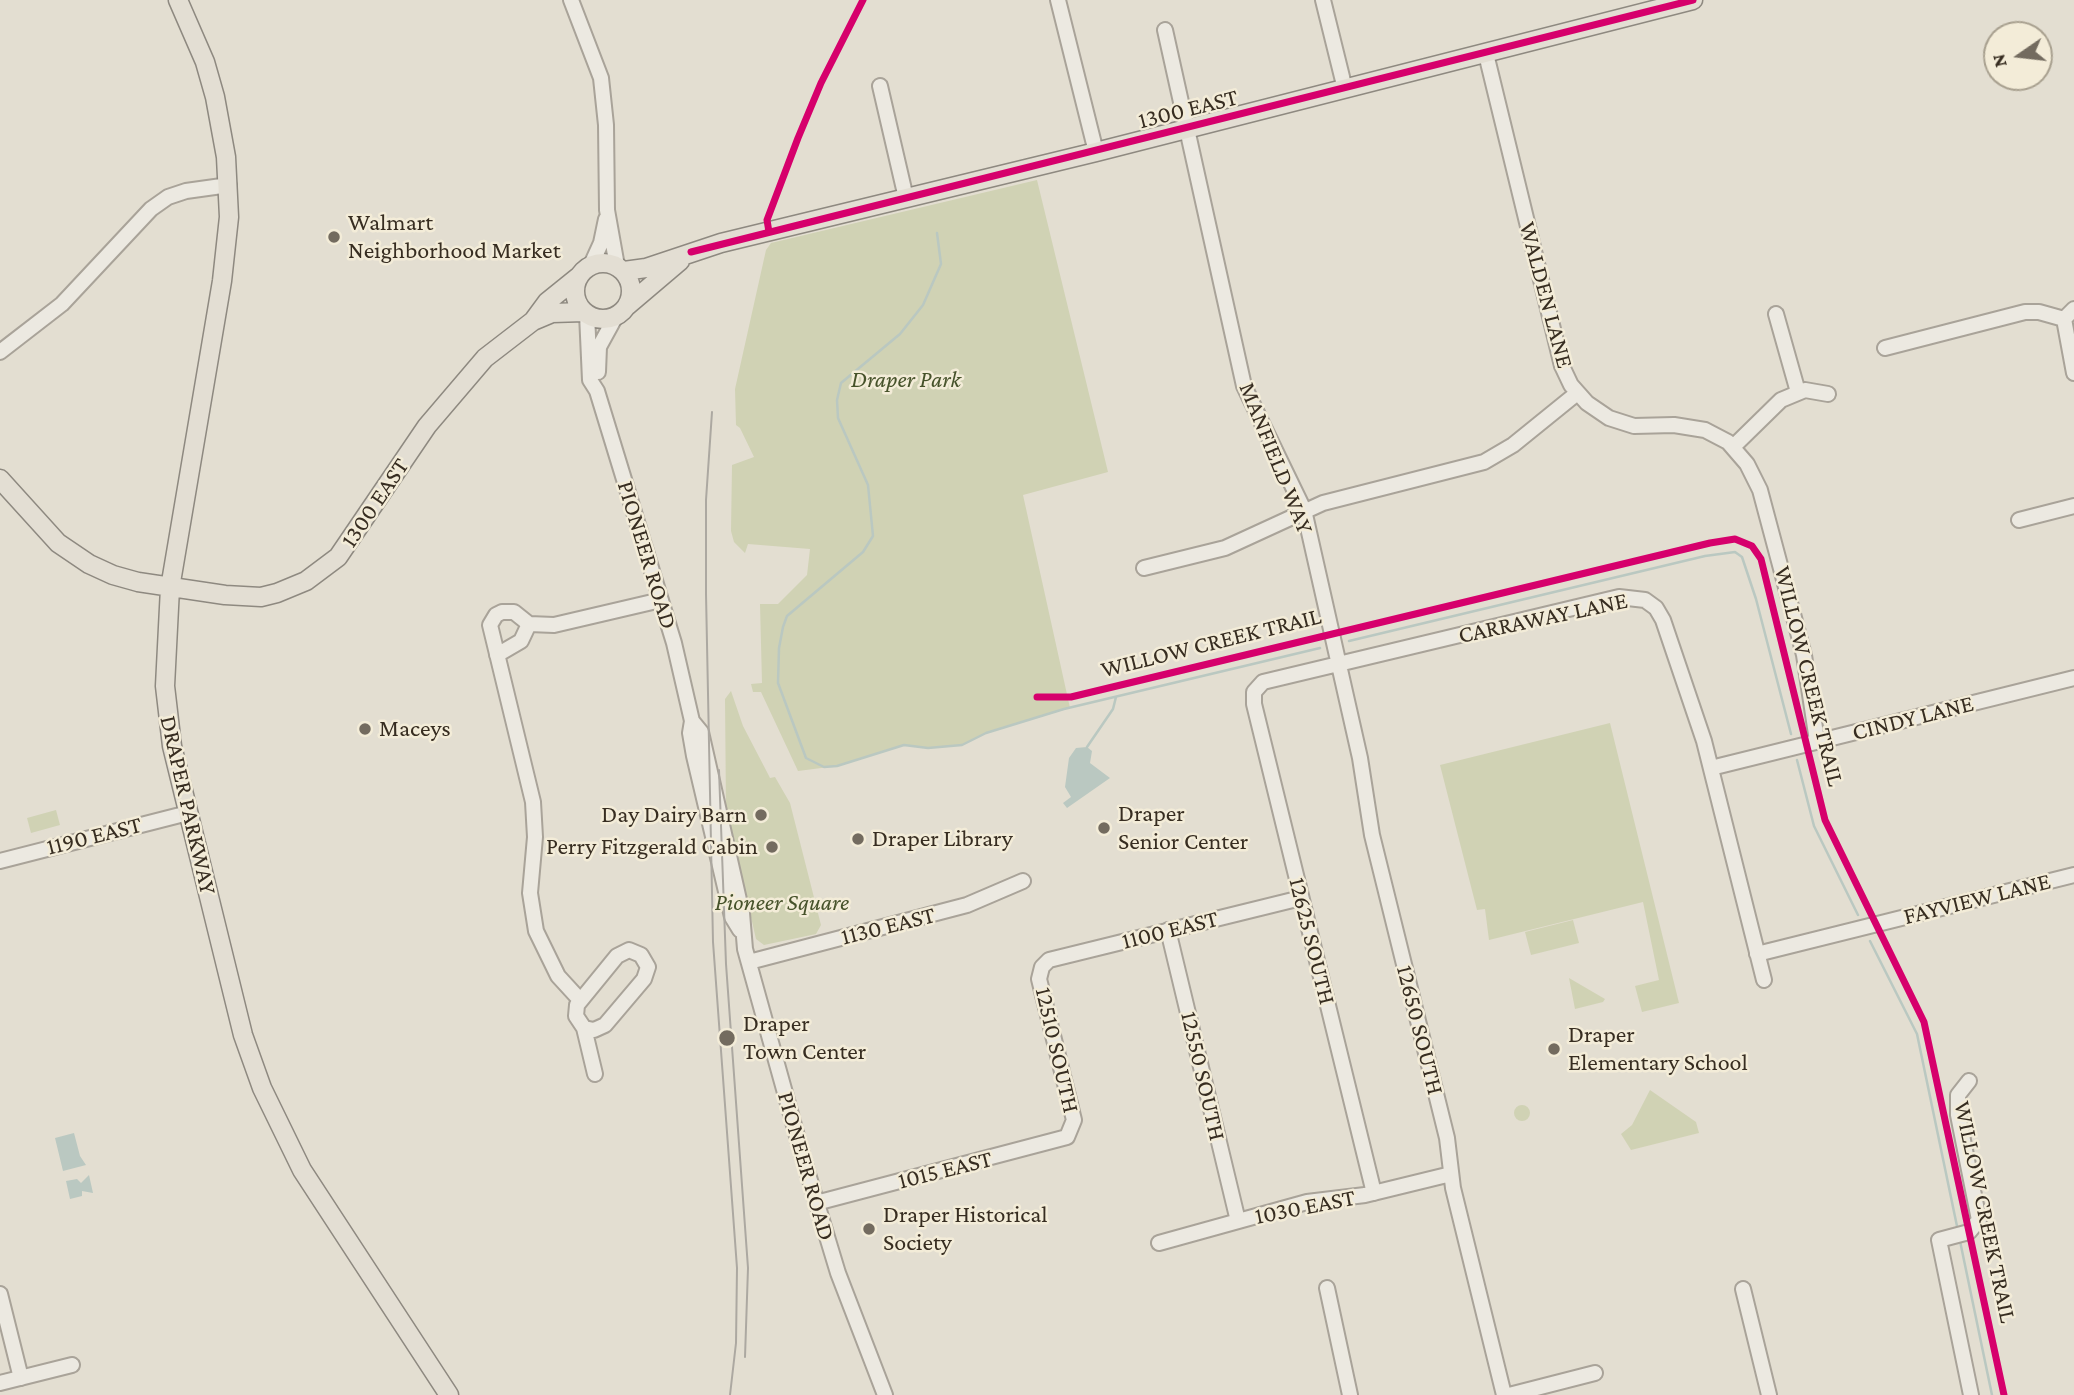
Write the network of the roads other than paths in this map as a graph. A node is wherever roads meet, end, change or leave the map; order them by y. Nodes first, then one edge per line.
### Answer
1 (178, 0) edge
2 (571, 0) edge
3 (1058, 0) edge
4 (1323, 0) edge
5 (1693, 0) edge
6 (1165, 30) dead end
7 (1486, 54) junction
8 (880, 86) dead end
9 (1345, 89) junction
10 (1188, 128) junction
11 (1096, 152) junction
12 (229, 185) junction
13 (906, 198) junction
14 (607, 211) junction
15 (691, 252) junction
16 (620, 269) junction
17 (584, 271) junction
18 (622, 311) junction
19 (585, 313) junction
20 (1776, 314) dead end
21 (2069, 314) edge
22 (533, 321) junction
23 (1885, 348) dead end
24 (0, 352) edge
25 (2074, 373) edge
26 (597, 391) junction
27 (1798, 392) junction
28 (1576, 394) junction
29 (1828, 394) dead end
30 (1733, 447) junction
31 (0, 479) edge
32 (2074, 506) edge
33 (1304, 510) junction
34 (2018, 520) dead end
35 (1144, 568) dead end
36 (170, 588) junction
37 (661, 600) junction
38 (529, 624) junction
39 (497, 655) junction
40 (1340, 664) junction
41 (2074, 678) edge
42 (1256, 688) joint
43 (1817, 741) junction
44 (1711, 768) junction
45 (188, 813) junction
46 (0, 861) edge
47 (2074, 875) edge
48 (1023, 881) dead end
49 (1301, 898) junction
50 (1168, 930) junction
51 (1758, 954) junction
52 (749, 962) junction
53 (1042, 967) joint
54 (1764, 980) dead end
55 (580, 1000) junction
56 (584, 1028) junction
57 (595, 1074) dead end
58 (1969, 1080) dead end
59 (1071, 1133) joint
60 (1451, 1174) junction
61 (1374, 1193) junction
62 (816, 1203) junction
63 (1238, 1221) junction
64 (1158, 1243) dead end
65 (1327, 1288) dead end
66 (1743, 1289) dead end
67 (0, 1294) edge
68 (72, 1365) dead end
69 (1595, 1373) dead end
70 (20, 1378) junction
71 (0, 1383) edge
72 (449, 1395) edge
73 (885, 1395) edge
74 (1350, 1395) edge
75 (1504, 1395) edge
76 (1510, 1395) edge
77 (1769, 1395) edge
78 (1971, 1395) edge

1 - 12 main road, DRAPER PARKWAY
2 - 14 street
3 - 11 street
4 - 9 street
5 - 7 main road, 1300 EAST
6 - 10 street, MANFIELD WAY
7 - 9 main road, 1300 EAST
7 - 28 street, WALDEN LANE
8 - 13 street
9 - 10 main road, 1300 EAST
10 - 11 main road, 1300 EAST
10 - 33 street, MANFIELD WAY
11 - 13 main road, 1300 EAST
12 - 24 street
12 - 36 main road, DRAPER PARKWAY
13 - 15 main road, 1300 EAST
14 - 16 street
14 - 17 street
15 - 16 main road, 1300 EAST
15 - 18 main road, 1300 EAST
16 - 17 main road
16 - 18 main road
17 - 19 main road
17 - 22 main road, 1300 EAST
18 - 19 main road
18 - 26 street, PIONEER ROAD
19 - 22 main road, 1300 EAST
19 - 26 street, PIONEER ROAD
20 - 27 street
21 - 23 street
21 - 25 street
22 - 36 main road, 1300 EAST
26 - 37 street, PIONEER ROAD
27 - 29 street
27 - 30 street
28 - 30 street, WALDEN LANE
28 - 33 street
30 - 43 street, WALDEN LANE
31 - 36 main road, 1300 EAST
32 - 34 street
33 - 35 street
33 - 40 street, MANFIELD WAY
36 - 45 main road, DRAPER PARKWAY
37 - 38 street
37 - 52 street, PIONEER ROAD
38 - 39 street
38 - 39 street
39 - 55 street
40 - 42 street, CARRAWAY LANE
40 - 44 street, CARRAWAY LANE
40 - 60 street, 12650 SOUTH
41 - 43 street, CINDY LANE
42 - 49 street, 12625 SOUTH
43 - 44 street, CINDY LANE
44 - 51 street, CARRAWAY LANE
45 - 46 street, 1190 EAST
45 - 72 main road, DRAPER PARKWAY
47 - 51 street, FAYVIEW LANE
48 - 52 street, 1130 EAST
49 - 50 street, 1100 EAST
49 - 61 street, 12625 SOUTH
50 - 53 street, 1100 EAST
50 - 63 street, 12550 SOUTH
51 - 54 street, CARRAWAY LANE
52 - 62 street, PIONEER ROAD
53 - 59 street, 12510 SOUTH
55 - 56 street
55 - 56 street
56 - 57 street
58 - 78 street
59 - 62 street, 1015 EAST
60 - 61 street, 1030 EAST
60 - 75 street, 12650 SOUTH
61 - 63 street, 1030 EAST
62 - 73 street, PIONEER ROAD
63 - 64 street, 1030 EAST
65 - 74 street
66 - 77 street
67 - 70 street
68 - 70 street
69 - 76 street
70 - 71 street

